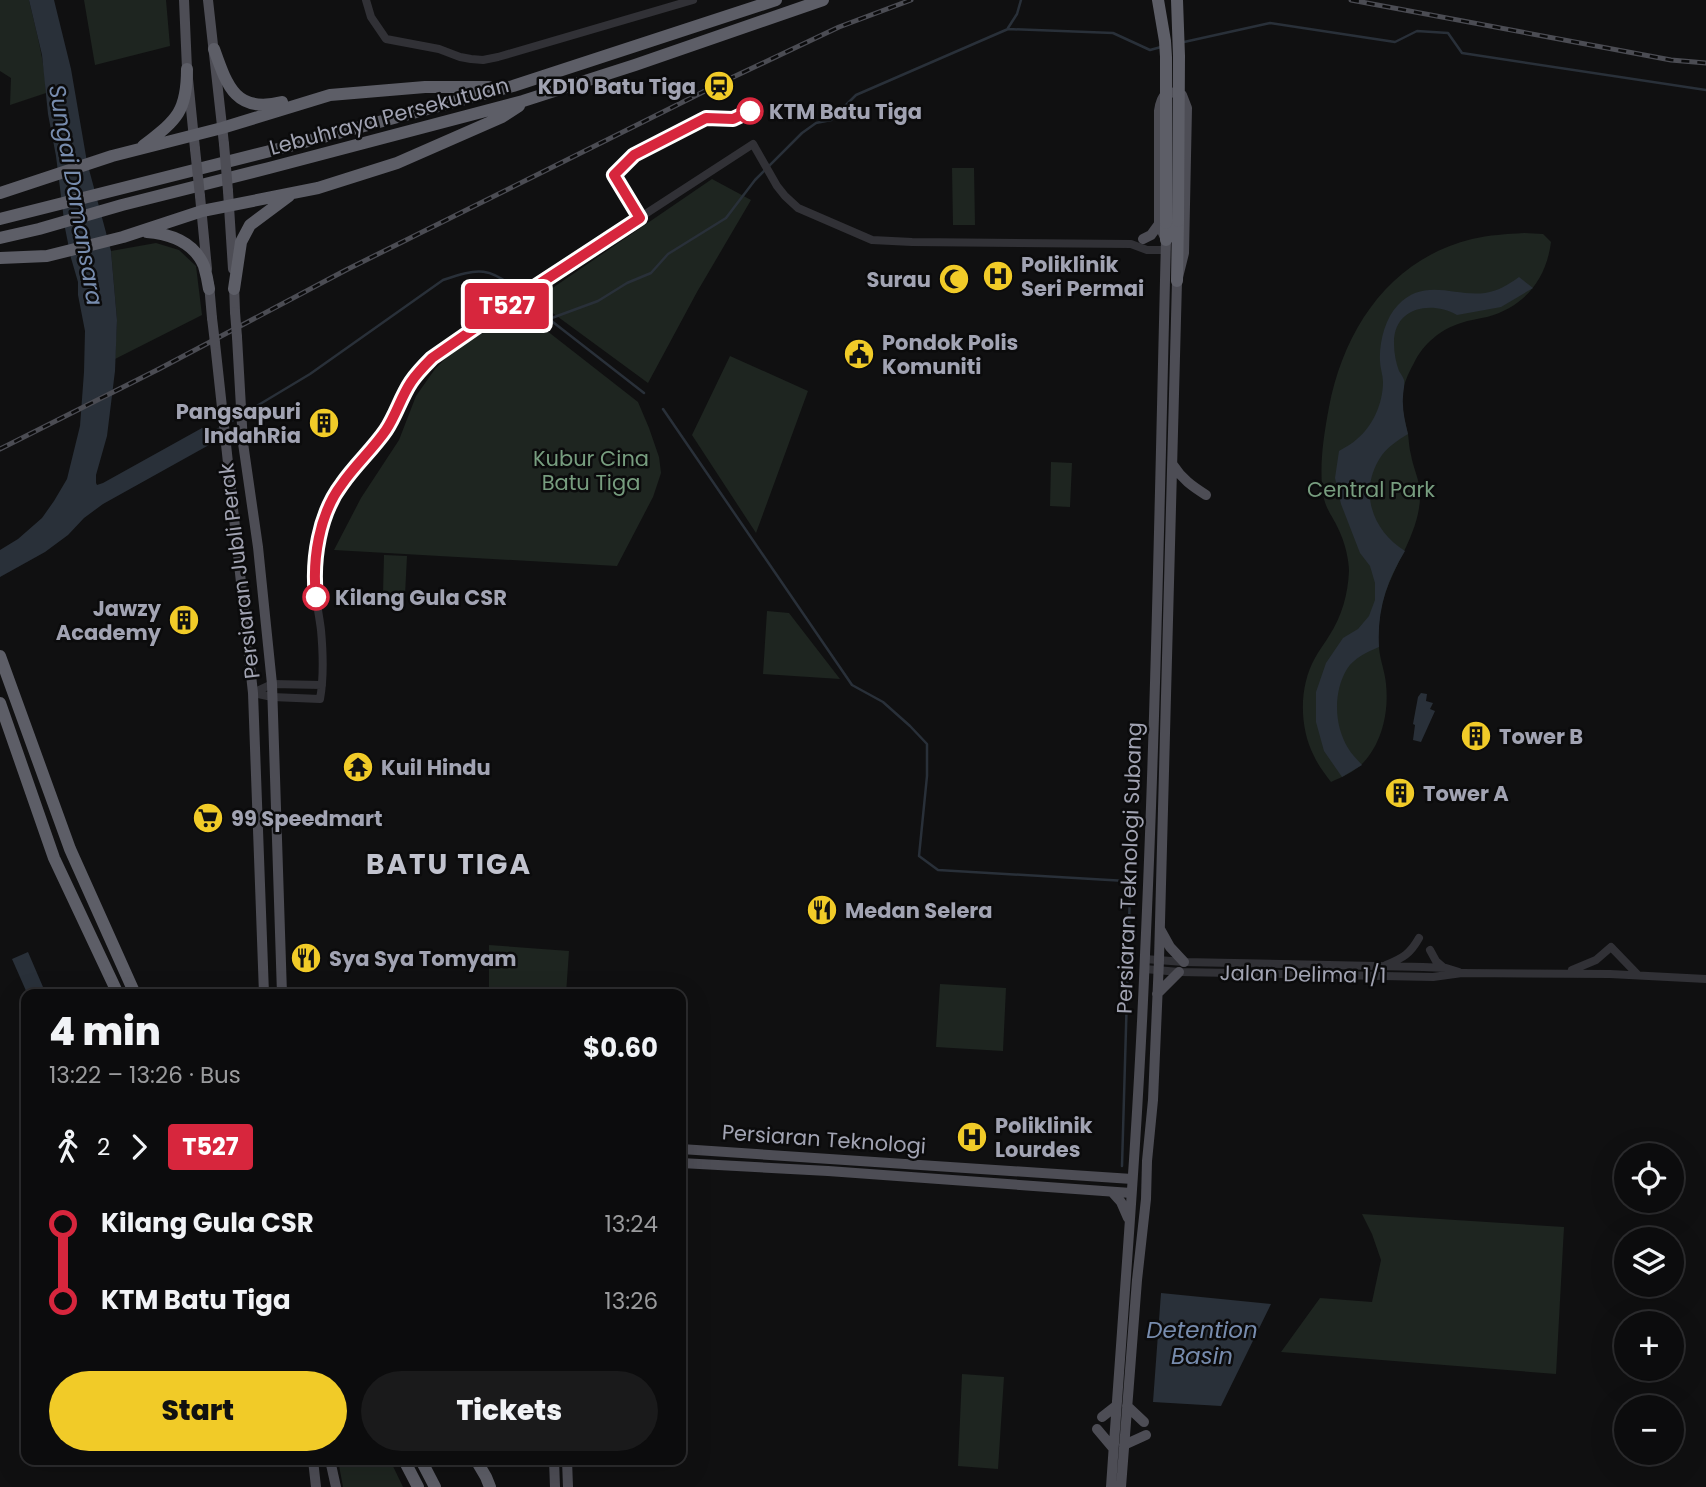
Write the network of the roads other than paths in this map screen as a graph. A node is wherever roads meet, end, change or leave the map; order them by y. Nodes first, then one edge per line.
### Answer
1 (184, 0) edge
2 (208, 0) edge
3 (366, 0) edge
4 (693, 0) edge
5 (776, 0) edge
6 (823, 0) edge
7 (1158, 0) edge
8 (1177, 0) edge
9 (214, 49) junction
10 (187, 69) junction
11 (513, 86) junction
12 (330, 95) junction
13 (523, 101) junction
14 (222, 128) junction
15 (195, 142) junction
16 (137, 150) junction
17 (0, 193) edge
18 (292, 194) junction
19 (230, 206) junction
20 (201, 211) junction
21 (0, 219) edge
22 (1168, 223) junction
23 (140, 232) junction
24 (0, 239) edge
25 (1143, 239) junction
26 (1131, 244) junction
27 (1166, 245) junction
28 (0, 258) edge
29 (1177, 281) junction
30 (209, 289) junction
31 (234, 289) junction
32 (1163, 341) junction
33 (1175, 341) junction
34 (1172, 465) junction
35 (1206, 495) dead end
36 (0, 656) edge
37 (272, 684) junction
38 (322, 685) junction
39 (253, 693) junction
40 (272, 697) junction
41 (0, 704) edge
42 (1154, 737) junction
43 (1166, 738) junction
44 (1160, 929) junction
45 (1419, 937) dead end
46 (1430, 950) dead end
47 (1185, 962) junction
48 (1145, 964) junction
49 (1159, 965) junction
50 (1383, 966) junction
51 (1446, 968) junction
52 (1179, 972) junction
53 (1462, 973) junction
54 (1559, 974) junction
55 (1638, 975) junction
56 (1706, 979) edge
57 (116, 989) edge
58 (133, 989) edge
59 (264, 989) edge
60 (282, 989) edge
61 (1157, 994) junction
62 (686, 1149) edge
63 (1147, 1161) junction
64 (686, 1163) edge
65 (1133, 1163) junction
66 (1110, 1178) junction
67 (1134, 1186) junction
68 (1112, 1192) junction
69 (1143, 1215) junction
70 (1129, 1227) junction
71 (1122, 1406) junction
72 (1102, 1417) dead end
73 (1144, 1422) dead end
74 (1097, 1429) dead end
75 (1146, 1435) dead end
76 (1119, 1446) junction
77 (314, 1465) edge
78 (331, 1465) edge
79 (407, 1465) edge
80 (424, 1465) edge
81 (479, 1465) edge
82 (554, 1465) edge
83 (566, 1465) edge
84 (316, 1487) edge
85 (336, 1487) edge
86 (418, 1487) edge
87 (435, 1487) edge
88 (490, 1487) edge
89 (555, 1487) edge
90 (568, 1487) edge
91 (1111, 1487) edge
92 (1121, 1487) edge

1 - 10 main road, Persiaran Jubli Perak
2 - 9 main road, Persiaran Jubli Perak
3 - 4 street
5 - 11 highway, Lebuhraya Persekutuan
6 - 13 highway, Lebuhraya Persekutuan
7 - 22 highway, bridge
8 - 22 highway, bridge
9 - 12 highway
9 - 14 main road, Persiaran Jubli Perak
10 - 15 main road, Persiaran Jubli Perak
10 - 16 highway
11 - 12 highway
11 - 21 highway, Lebuhraya Persekutuan
12 - 14 highway
13 - 18 highway
13 - 24 highway, Lebuhraya Persekutuan
14 - 15 highway
14 - 19 main road, Persiaran Jubli Perak, bridge
15 - 16 highway
15 - 20 main road, Persiaran Jubli Perak, bridge
16 - 17 highway
18 - 19 highway
18 - 31 highway
19 - 20 highway
19 - 31 main road, Persiaran Jubli Perak
20 - 23 highway
20 - 30 main road, Persiaran Jubli Perak
22 - 25 main road
22 - 27 highway
22 - 29 highway
22 - 29 main road, Persiaran Teknologi Subang
23 - 28 highway
23 - 30 highway
25 - 26 street
25 - 27 street
26 - 27 street
26 - 38 street
27 - 32 main road, Persiaran Teknologi Subang
29 - 33 main road, Persiaran Teknologi Subang
30 - 39 main road, Persiaran Jubli Perak, bridge
31 - 37 main road, Persiaran Jubli Perak, bridge
32 - 33 main road
32 - 42 main road, Persiaran Teknologi Subang
33 - 34 main road, Persiaran Teknologi Subang
34 - 35 main road
34 - 43 main road, Persiaran Teknologi Subang
36 - 58 highway
37 - 38 street
37 - 39 street
37 - 40 main road, Persiaran Jubli Perak
38 - 40 street
39 - 40 street
39 - 59 main road, Persiaran Jubli Perak
40 - 60 main road, Persiaran Jubli Perak
41 - 57 highway
42 - 43 main road
42 - 48 main road, Persiaran Teknologi Subang
43 - 44 main road, Persiaran Teknologi Subang
44 - 47 main road
44 - 49 main road, Persiaran Teknologi Subang
45 - 50 street
46 - 51 street
47 - 49 street, Jalan Delima 1/1
47 - 50 street, Jalan Delima 1/1
48 - 49 street, Jalan Delima 1/1
48 - 65 main road, Persiaran Teknologi Subang
49 - 52 street, Jalan Delima 1/1
49 - 61 main road, Persiaran Teknologi Subang
50 - 51 street, Jalan Delima 1/1
51 - 53 street, Jalan Delima 1/1
52 - 53 street, Jalan Delima 1/1
52 - 61 main road
53 - 54 street, Jalan Delima 1/1
54 - 55 street, Jalan Delima 1/1
54 - 55 street
55 - 56 street, Jalan Delima 1/1
61 - 63 main road, Persiaran Teknologi Subang
62 - 66 main road, Persiaran Teknologi
63 - 67 main road
63 - 69 main road, Persiaran Teknologi Subang
64 - 68 main road, Persiaran Teknologi
65 - 66 main road
65 - 67 main road, Persiaran Teknologi Subang
66 - 67 main road, Persiaran Teknologi
67 - 68 main road, Persiaran Teknologi
67 - 69 main road
67 - 70 main road, Persiaran Teknologi Subang
68 - 70 main road
69 - 71 main road, Persiaran Teknologi Subang
70 - 71 main road, Persiaran Teknologi Subang
71 - 72 main road
71 - 73 main road
71 - 76 main road, Persiaran Teknologi Subang
74 - 76 main road
75 - 76 main road
76 - 91 main road, Persiaran Teknologi Subang
76 - 92 main road, Persiaran Teknologi Subang
77 - 84 main road
78 - 85 main road
79 - 86 highway
80 - 87 highway
81 - 88 highway
82 - 89 main road
83 - 90 main road

